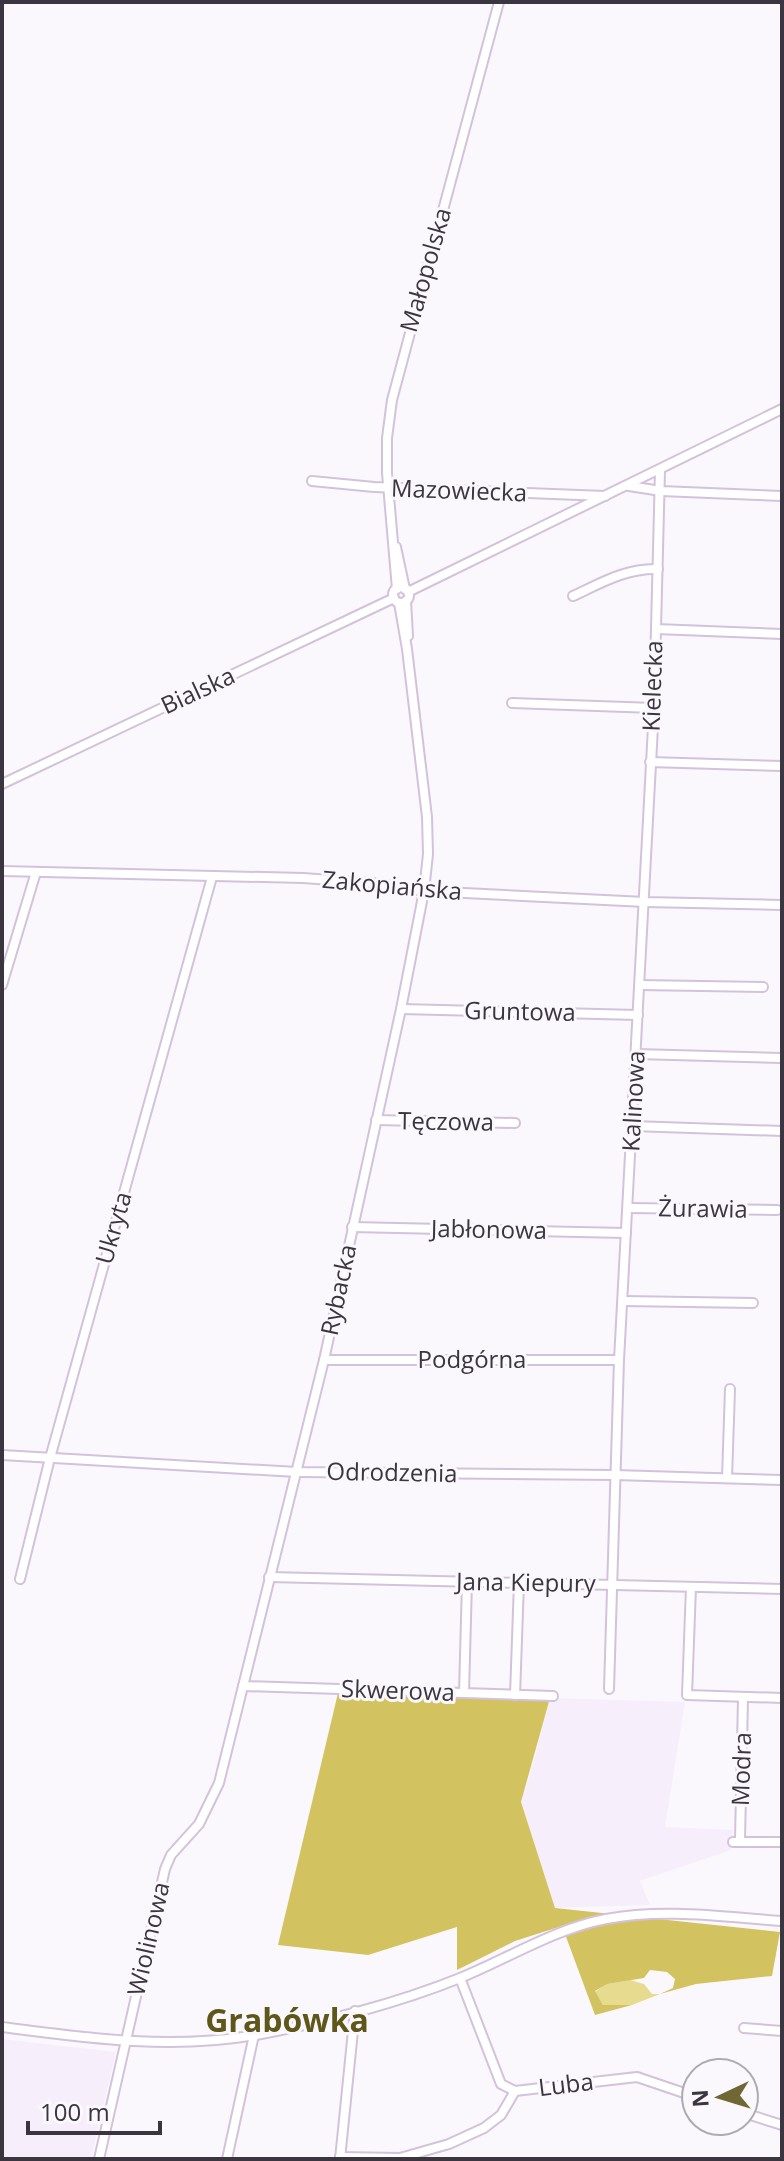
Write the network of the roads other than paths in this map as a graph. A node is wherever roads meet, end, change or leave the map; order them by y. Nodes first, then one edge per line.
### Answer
1 (499, 2) edge
2 (782, 409) edge
3 (660, 470) junction
4 (312, 481) dead end
5 (628, 486) junction
6 (388, 488) junction
7 (661, 491) junction
8 (606, 496) junction
9 (782, 496) edge
10 (658, 569) junction
11 (402, 595) junction
12 (573, 596) dead end
13 (656, 629) junction
14 (782, 634) edge
15 (512, 703) dead end
16 (654, 708) junction
17 (650, 762) junction
18 (782, 766) edge
19 (2, 784) edge
20 (2, 871) edge
21 (36, 872) junction
22 (212, 877) junction
23 (424, 891) junction
24 (645, 902) junction
25 (782, 905) edge
26 (2, 985) edge
27 (640, 985) junction
28 (763, 987) dead end
29 (401, 1009) junction
30 (638, 1015) junction
31 (636, 1054) junction
32 (782, 1058) edge
33 (376, 1120) junction
34 (515, 1123) dead end
35 (632, 1126) junction
36 (782, 1131) edge
37 (628, 1208) junction
38 (777, 1210) dead end
39 (352, 1227) junction
40 (626, 1233) junction
41 (623, 1301) junction
42 (753, 1303) dead end
43 (324, 1360) junction
44 (619, 1360) junction
45 (730, 1389) dead end
46 (2, 1455) edge
47 (50, 1458) junction
48 (297, 1472) junction
49 (615, 1475) junction
50 (727, 1478) junction
51 (782, 1480) edge
52 (269, 1577) junction
53 (20, 1579) dead end
54 (467, 1582) junction
55 (519, 1583) junction
56 (612, 1585) junction
57 (691, 1587) junction
58 (782, 1589) edge
59 (243, 1686) junction
60 (609, 1689) dead end
61 (464, 1693) junction
62 (515, 1695) junction
63 (553, 1696) dead end
64 (743, 1698) junction
65 (782, 1698) edge
66 (782, 1842) edge
67 (782, 1921) edge
68 (460, 1978) junction
69 (355, 2011) junction
70 (2, 2027) edge
71 (744, 2028) dead end
72 (782, 2031) edge
73 (254, 2035) junction
74 (127, 2042) junction
75 (515, 2091) junction
76 (680, 2092) edge
77 (760, 2118) edge
78 (782, 2124) edge
79 (340, 2158) edge
80 (99, 2159) edge
81 (227, 2159) edge

1 - 6 street, Małopolska
2 - 3 street, Bialska
3 - 5 street, Bialska
3 - 7 street, Kielecka
4 - 6 street, Mazowiecka
5 - 7 street
5 - 8 street, Bialska
6 - 8 street, Mazowiecka
6 - 11 street, Małopolska
7 - 9 street
7 - 10 street, Kielecka
8 - 11 street, Bialska
10 - 12 street
10 - 13 street, Kielecka
11 - 19 street, Bialska
11 - 23 street, Małopolska
13 - 14 street
13 - 16 street, Kielecka
15 - 16 street
16 - 17 street, Kielecka
17 - 18 street
17 - 24 street, Kielecka
20 - 21 street, Zakopiańska
21 - 22 street, Zakopiańska
21 - 26 street
22 - 23 street, Zakopiańska
22 - 47 street, Ukryta
23 - 24 street, Zakopiańska
23 - 29 street, Rybacka
24 - 25 street, Zakopiańska
24 - 27 street, Kalinowa
27 - 28 street
27 - 30 street, Kalinowa
29 - 30 street, Gruntowa
29 - 33 street, Rybacka
30 - 31 street, Kalinowa
31 - 32 street
31 - 35 street, Kalinowa
33 - 34 street, Tęczowa
33 - 39 street, Rybacka
35 - 36 street
35 - 37 street, Kalinowa
37 - 38 street, Żurawia
37 - 40 street, Kalinowa
39 - 40 street, Jabłonowa
39 - 43 street, Rybacka
40 - 41 street, Kalinowa
41 - 42 street
41 - 44 street, Kalinowa
43 - 44 street, Podgórna
43 - 48 street, Rybacka
44 - 49 street, Kalinowa
45 - 50 street
46 - 47 street, Odrodzenia
47 - 48 street, Odrodzenia
47 - 53 street, Ukryta
48 - 49 street, Odrodzenia
48 - 52 street, Rybacka
49 - 50 street, Odrodzenia
49 - 56 street, Kalinowa
50 - 51 street, Odrodzenia
52 - 54 street, Jana Kiepury
52 - 59 street, Rybacka
54 - 55 street, Jana Kiepury
54 - 61 street
55 - 56 street, Jana Kiepury
55 - 62 street
56 - 57 street, Jana Kiepury
56 - 60 street, Kalinowa
57 - 58 street, Jana Kiepury
57 - 64 street
59 - 61 street, Skwerowa
59 - 74 street, Wiolinowa
61 - 62 street, Skwerowa
62 - 63 street, Skwerowa
64 - 65 street
64 - 66 street, Modra
67 - 68 street
68 - 69 street
68 - 75 street, Luba
69 - 73 street
69 - 79 street
70 - 74 street
71 - 72 street
73 - 74 street
73 - 81 street
74 - 80 street, Wiolinowa
75 - 76 street, Luba
75 - 79 street
77 - 78 street

